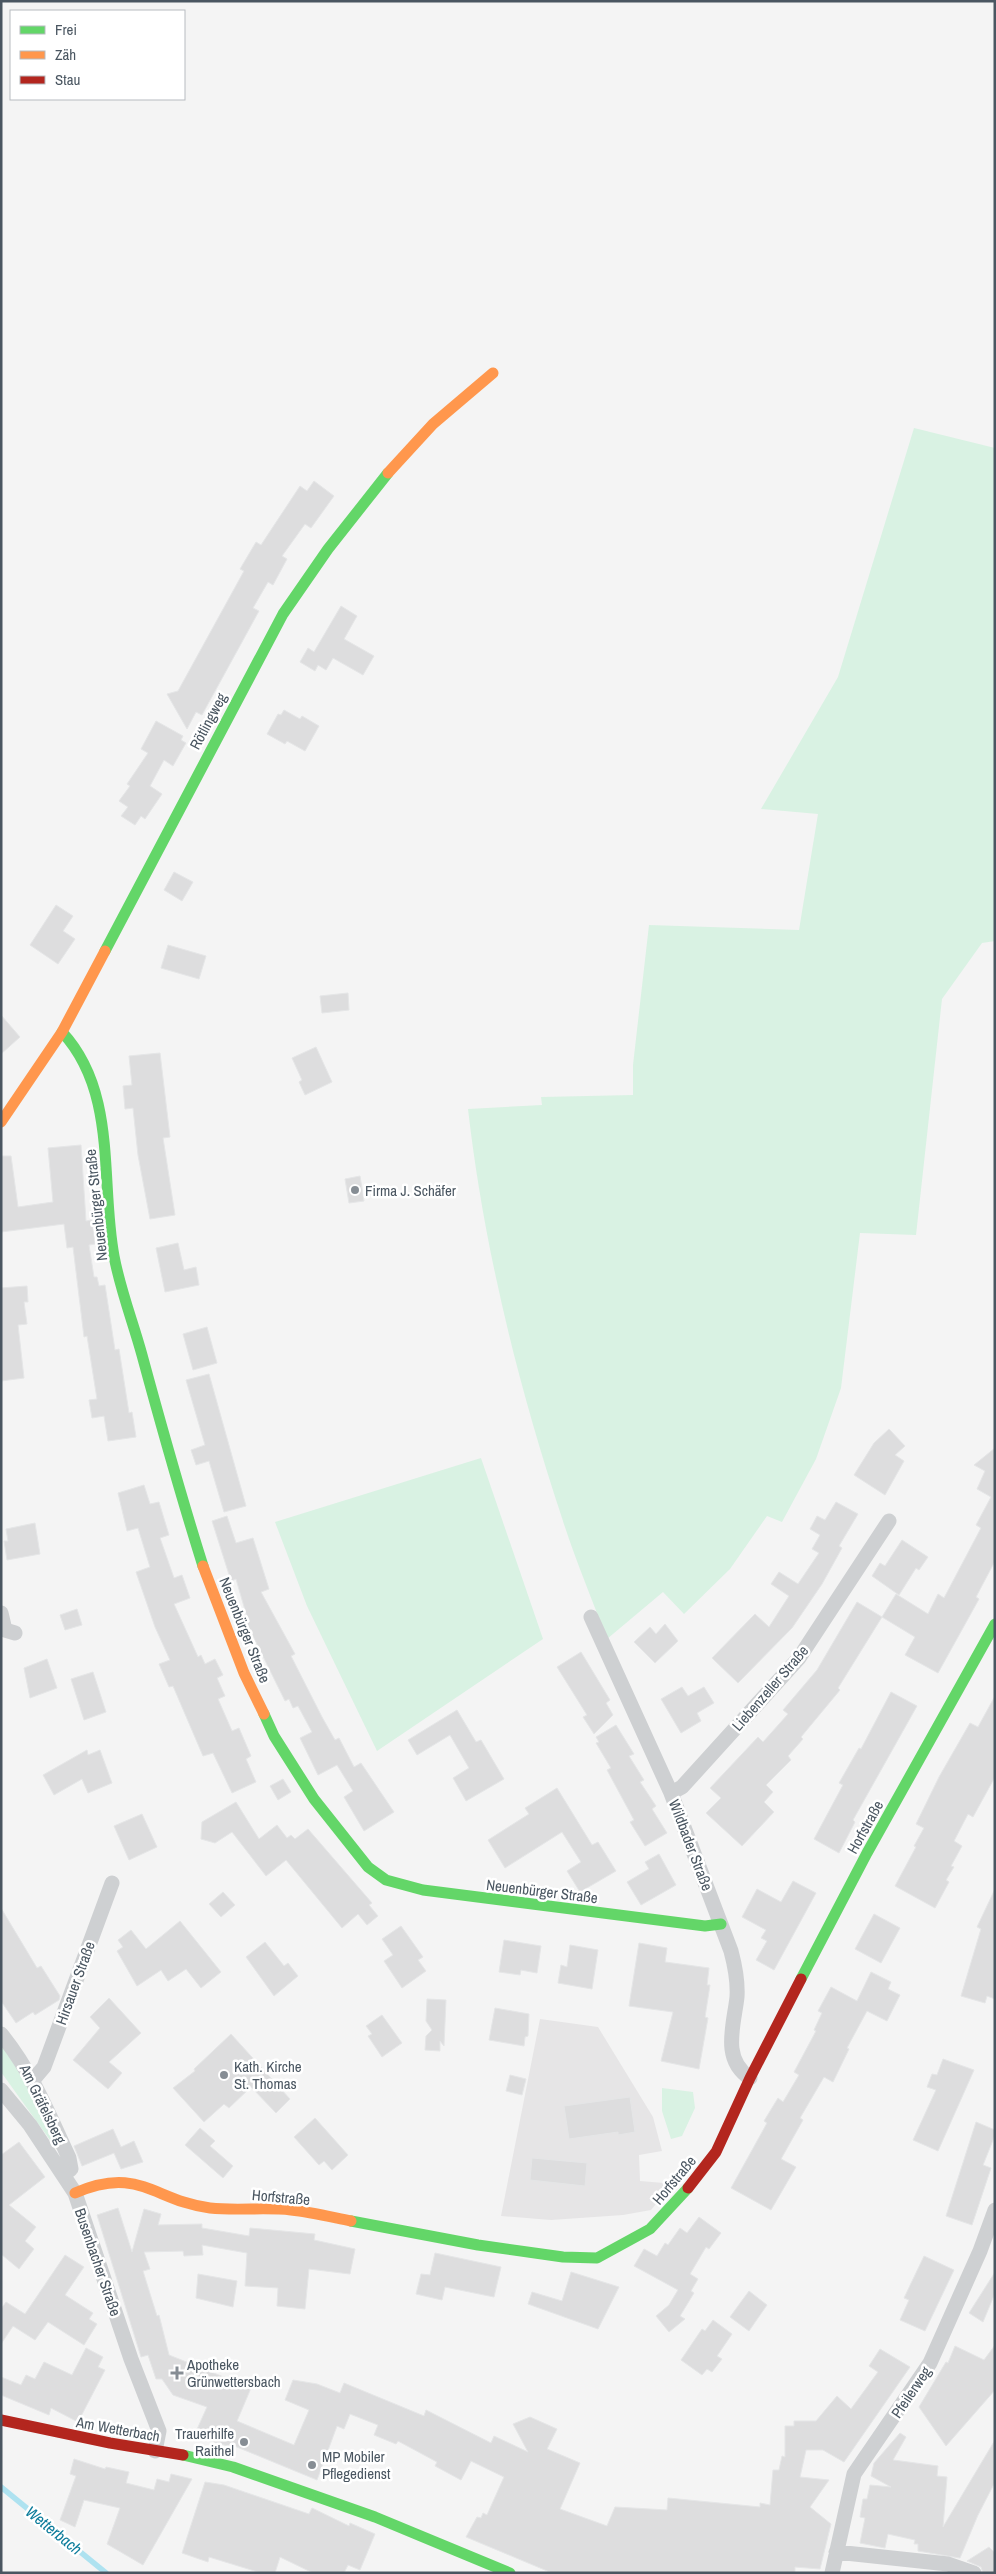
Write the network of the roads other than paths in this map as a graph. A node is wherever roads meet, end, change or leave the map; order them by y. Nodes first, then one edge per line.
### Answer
1 (493, 373) dead end
2 (62, 1032) junction
3 (1, 1122) edge
4 (888, 1522) dead end
5 (1, 1613) edge
6 (591, 1617) dead end
7 (995, 1624) edge
8 (15, 1633) dead end
9 (671, 1793) junction
10 (112, 1883) dead end
11 (721, 1924) junction
12 (1, 2034) edge
13 (750, 2078) junction
14 (33, 2080) junction
15 (1, 2090) edge
16 (63, 2175) junction
17 (75, 2193) junction
18 (995, 2210) edge
19 (1, 2420) edge
20 (155, 2451) junction
21 (836, 2552) junction
22 (510, 2573) edge
23 (832, 2573) edge
24 (974, 2573) edge

1 - 2 street, Rötlingweg
2 - 3 street, Rötlingweg
2 - 11 street, Neuenbürger Straße
4 - 9 street, Liebenzeller Straße
5 - 8 street
6 - 9 street, Wildbader Straße
7 - 13 street, Horfstraße
9 - 11 street, Wildbader Straße
10 - 14 street, Hirsauer Straße
11 - 13 street, Wildbader Straße
12 - 14 street, Am Gräfelsberg
13 - 17 street, Horfstraße
14 - 16 street, Am Gräfelsberg
15 - 16 street, Busenbacher Straße
16 - 17 street, Busenbacher Straße
17 - 20 street, Busenbacher Straße
18 - 21 street, Pfeilerweg
19 - 20 street, Am Wetterbach
20 - 22 street, Am Wetterbach
21 - 23 street, Pfeilerweg
21 - 24 street

